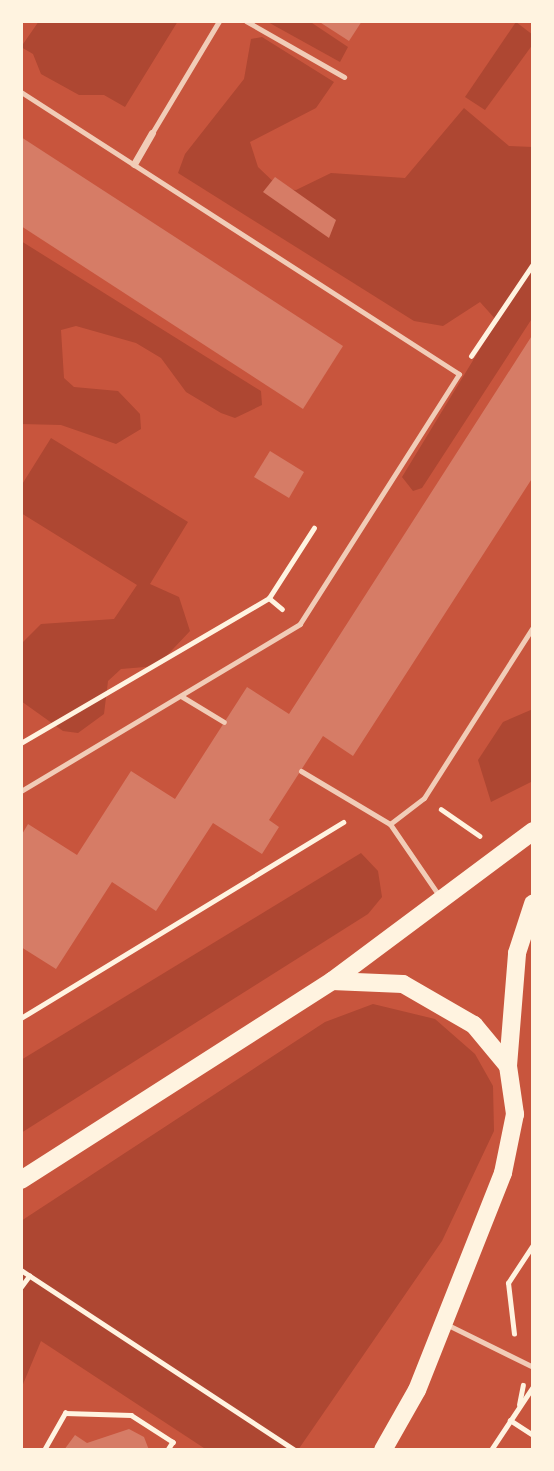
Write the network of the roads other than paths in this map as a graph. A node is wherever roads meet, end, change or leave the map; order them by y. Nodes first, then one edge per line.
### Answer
1 (219, 21) edge
2 (246, 21) edge
3 (344, 77) dead end
4 (21, 92) edge
5 (152, 132) joint
6 (134, 164) junction
7 (533, 627) edge
8 (181, 696) junction
9 (224, 722) dead end
10 (301, 771) dead end
11 (21, 791) edge
12 (390, 824) junction
13 (533, 831) edge
14 (444, 903) junction
15 (533, 904) edge
16 (332, 981) junction
17 (508, 1066) junction
18 (21, 1180) edge
19 (445, 1324) junction
20 (533, 1367) edge
21 (383, 1450) edge

1 - 5 lane
2 - 3 lane
4 - 6 lane
5 - 6 street
6 - 8 lane
7 - 12 lane
8 - 9 lane
8 - 11 lane
10 - 12 lane
12 - 14 lane
13 - 14 main road
14 - 16 main road
15 - 17 main road
16 - 17 main road
16 - 18 main road
17 - 19 main road
19 - 20 lane
19 - 21 main road

